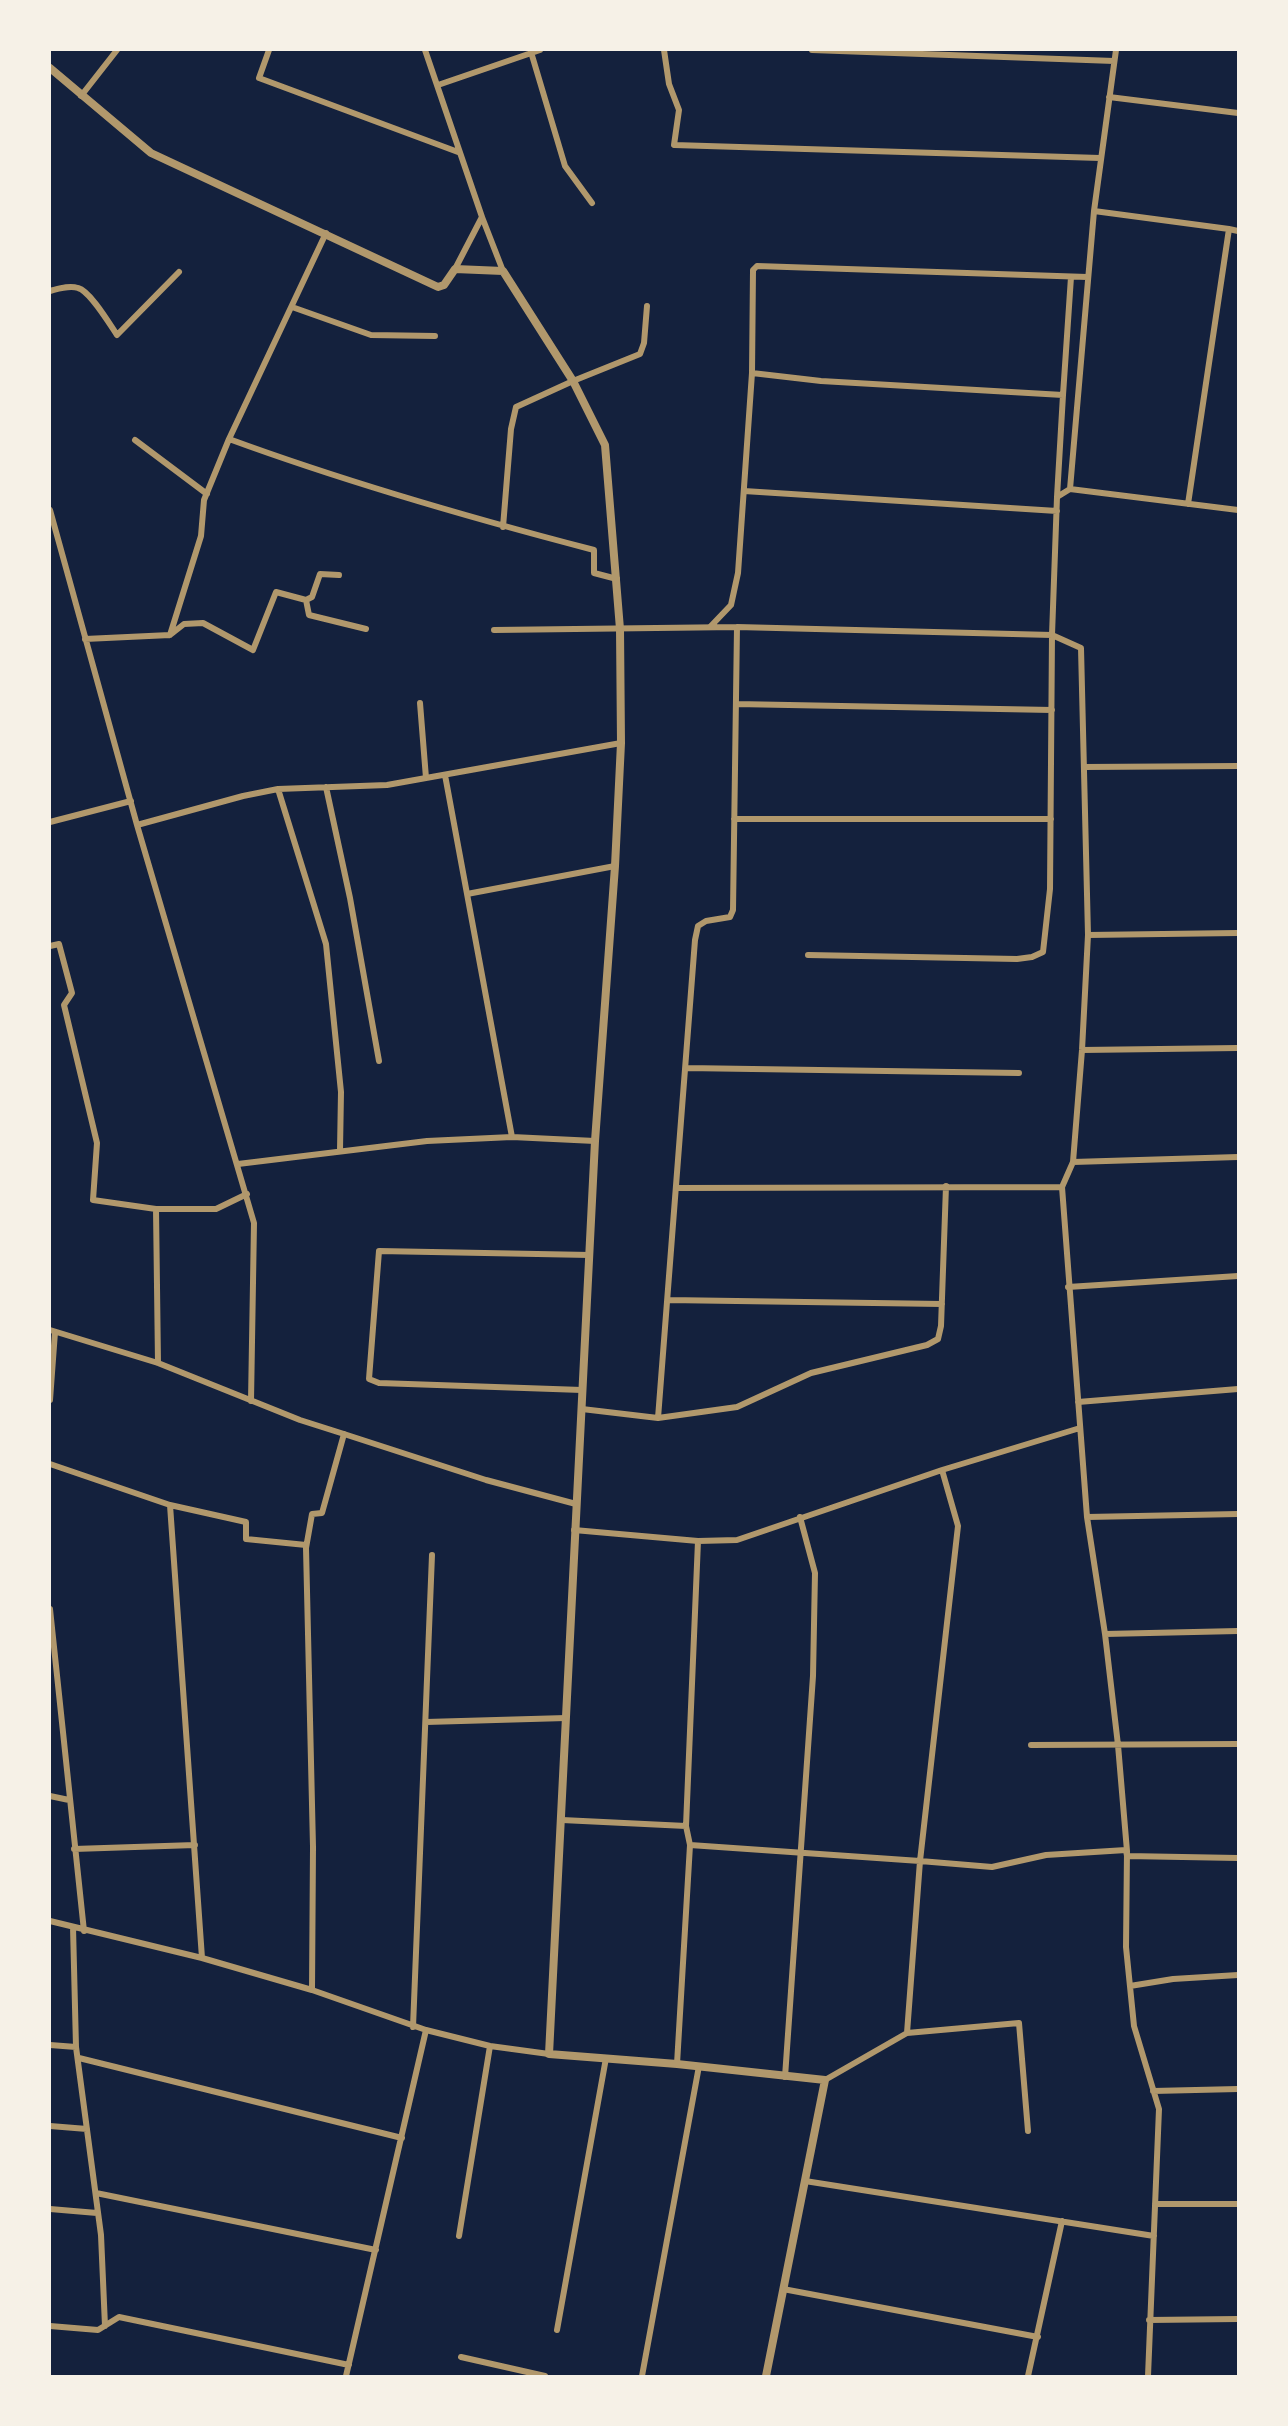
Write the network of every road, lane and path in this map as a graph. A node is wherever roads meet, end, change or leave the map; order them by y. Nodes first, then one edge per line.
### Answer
1 (117, 50) edge
2 (269, 50) edge
3 (426, 50) edge
4 (540, 50) edge
5 (664, 50) edge
6 (812, 50) edge
7 (1116, 50) edge
8 (531, 52) junction
9 (1114, 61) junction
10 (50, 68) edge
11 (438, 85) junction
12 (81, 96) junction
13 (1109, 97) junction
14 (1239, 113) edge
15 (458, 152) junction
16 (1101, 158) junction
17 (592, 203) dead end
18 (1094, 211) junction
19 (482, 217) junction
20 (1229, 230) junction
21 (1239, 231) edge
22 (326, 233) junction
23 (455, 269) junction
24 (503, 271) junction
25 (179, 272) dead end
26 (1071, 276) junction
27 (1087, 277) junction
28 (50, 291) edge
29 (647, 306) dead end
30 (292, 307) junction
31 (435, 336) dead end
32 (752, 373) junction
33 (573, 381) junction
34 (1063, 395) junction
35 (229, 439) junction
36 (135, 440) dead end
37 (1070, 489) junction
38 (744, 491) junction
39 (207, 494) junction
40 (1057, 497) junction
41 (1188, 504) junction
42 (50, 510) edge
43 (1239, 510) edge
44 (1056, 511) junction
45 (503, 526) junction
46 (339, 575) dead end
47 (618, 579) junction
48 (306, 600) junction
49 (710, 627) junction
50 (737, 627) junction
51 (366, 629) dead end
52 (620, 629) junction
53 (494, 630) dead end
54 (1052, 635) junction
55 (170, 636) junction
56 (85, 639) junction
57 (420, 704) dead end
58 (736, 704) junction
59 (1052, 710) junction
60 (621, 742) junction
61 (1239, 766) edge
62 (1084, 767) junction
63 (445, 775) junction
64 (426, 778) junction
65 (326, 787) junction
66 (278, 789) junction
67 (131, 801) junction
68 (734, 819) junction
69 (1051, 819) junction
70 (50, 822) edge
71 (137, 825) junction
72 (615, 866) junction
73 (467, 894) junction
74 (1239, 933) edge
75 (1088, 935) junction
76 (50, 946) edge
77 (808, 955) dead end
78 (1239, 1048) edge
79 (1082, 1050) junction
80 (379, 1061) dead end
81 (686, 1068) junction
82 (1019, 1073) dead end
83 (512, 1137) junction
84 (595, 1141) junction
85 (340, 1150) junction
86 (1239, 1157) edge
87 (1073, 1162) junction
88 (238, 1164) junction
89 (946, 1186) junction
90 (1062, 1187) junction
91 (677, 1188) junction
92 (247, 1194) junction
93 (156, 1209) junction
94 (590, 1255) junction
95 (1239, 1276) edge
96 (1068, 1287) junction
97 (668, 1300) junction
98 (942, 1304) junction
99 (52, 1331) edge
100 (158, 1363) junction
101 (1239, 1389) edge
102 (582, 1390) junction
103 (50, 1400) edge
104 (250, 1401) junction
105 (1078, 1401) junction
106 (582, 1408) junction
107 (658, 1418) junction
108 (1080, 1428) junction
109 (344, 1434) junction
110 (50, 1464) edge
111 (942, 1470) junction
112 (576, 1504) junction
113 (170, 1505) junction
114 (1239, 1514) edge
115 (800, 1517) junction
116 (1087, 1517) junction
117 (574, 1530) junction
118 (698, 1541) junction
119 (306, 1545) junction
120 (432, 1555) dead end
121 (50, 1609) edge
122 (1239, 1631) edge
123 (1105, 1634) junction
124 (566, 1718) junction
125 (426, 1722) junction
126 (1239, 1744) edge
127 (1031, 1745) dead end
128 (1118, 1745) junction
129 (50, 1796) edge
130 (69, 1800) junction
131 (562, 1820) junction
132 (686, 1826) junction
133 (195, 1845) junction
134 (690, 1845) junction
135 (74, 1849) junction
136 (801, 1853) junction
137 (1127, 1856) junction
138 (1239, 1858) edge
139 (920, 1861) junction
140 (50, 1921) edge
141 (74, 1927) junction
142 (84, 1930) junction
143 (202, 1958) junction
144 (1239, 1975) edge
145 (1130, 1986) junction
146 (312, 1990) junction
147 (413, 2027) junction
148 (426, 2030) junction
149 (907, 2033) junction
150 (50, 2045) edge
151 (490, 2046) junction
152 (76, 2047) junction
153 (549, 2054) junction
154 (79, 2058) junction
155 (606, 2058) junction
156 (677, 2064) junction
157 (699, 2066) junction
158 (785, 2077) junction
159 (825, 2080) junction
160 (1239, 2089) edge
161 (1154, 2091) junction
162 (50, 2126) edge
163 (87, 2129) junction
164 (1028, 2131) dead end
165 (402, 2138) junction
166 (805, 2181) junction
167 (96, 2193) junction
168 (1155, 2204) junction
169 (1239, 2204) edge
170 (50, 2209) edge
171 (97, 2213) junction
172 (1062, 2221) junction
173 (459, 2236) dead end
174 (1154, 2236) junction
175 (376, 2250) junction
176 (783, 2289) junction
177 (1239, 2319) edge
178 (1149, 2320) junction
179 (50, 2326) edge
180 (105, 2326) junction
181 (557, 2330) dead end
182 (1038, 2337) junction
183 (461, 2357) dead end
184 (349, 2365) junction
185 (346, 2376) edge
186 (545, 2376) edge
187 (642, 2376) edge
188 (766, 2376) edge
189 (1028, 2376) edge
190 (1148, 2376) edge

1 - 12 street
2 - 15 street
3 - 11 street
4 - 8 street
5 - 16 street
6 - 9 street
7 - 9 street
8 - 11 street
8 - 17 street
9 - 13 street
10 - 12 street
11 - 15 street
12 - 22 street
13 - 14 street
13 - 16 street
15 - 19 street
16 - 18 street
18 - 20 street
18 - 27 street
19 - 23 street
19 - 24 street
20 - 21 street
20 - 41 street
22 - 23 street
22 - 30 street
23 - 24 street
24 - 33 street
25 - 28 street
26 - 27 street
26 - 32 street
26 - 34 street
27 - 37 street
29 - 33 street
30 - 31 street
30 - 35 street
32 - 34 street
32 - 38 street
33 - 45 street
33 - 47 street
34 - 40 street
35 - 39 street
35 - 45 street
36 - 39 street
37 - 40 street
37 - 41 street
38 - 44 street
38 - 49 street
39 - 55 street
40 - 44 street
41 - 43 street
42 - 56 street
44 - 54 street
45 - 47 street
46 - 48 street
47 - 52 street
48 - 51 street
48 - 55 street
49 - 50 street
49 - 52 street
50 - 54 street
50 - 58 street
52 - 53 street
52 - 60 street
54 - 59 street
54 - 62 street
55 - 56 street
56 - 67 street
57 - 64 street
58 - 59 street
58 - 68 street
59 - 69 street
60 - 63 street
60 - 72 street
61 - 62 street
62 - 75 street
63 - 64 street
63 - 73 street
64 - 65 street
65 - 66 street
65 - 80 street
66 - 71 street
66 - 85 street
67 - 70 street
67 - 71 street
68 - 69 street
68 - 81 street
69 - 77 street
71 - 88 street
72 - 73 street
72 - 84 street
73 - 83 street
74 - 75 street
75 - 79 street
76 - 93 street
78 - 79 street
79 - 87 street
81 - 82 street
81 - 91 street
83 - 84 street
83 - 85 street
84 - 94 street
85 - 88 street
86 - 87 street
87 - 90 street
88 - 92 street
89 - 90 street
89 - 91 street
89 - 98 street
90 - 96 street
91 - 97 street
92 - 93 street
92 - 104 street
93 - 100 street
94 - 102 street
94 - 102 street
95 - 96 street
96 - 105 street
97 - 98 street
97 - 107 street
98 - 107 street
99 - 100 street
99 - 103 street
100 - 104 street
101 - 105 street
102 - 106 street
104 - 109 street
105 - 108 street
106 - 107 street
106 - 112 street
108 - 111 street
108 - 116 street
109 - 112 street
109 - 119 street
110 - 113 street
111 - 115 street
111 - 139 street
112 - 117 street
113 - 119 street
113 - 133 street
114 - 116 street
115 - 118 street
115 - 136 street
116 - 123 street
117 - 118 street
117 - 124 street
118 - 132 street
119 - 146 street
120 - 125 street
121 - 130 street
122 - 123 street
123 - 128 street
124 - 125 street
124 - 131 street
125 - 147 street
126 - 128 street
127 - 128 street
128 - 137 street
129 - 130 street
130 - 135 street
131 - 132 street
131 - 153 street
132 - 134 street
133 - 135 street
133 - 143 street
134 - 136 street
134 - 156 street
135 - 142 street
136 - 139 street
136 - 158 street
137 - 138 street
137 - 139 street
137 - 145 street
139 - 149 street
140 - 141 street
141 - 142 street
141 - 152 street
142 - 143 street
143 - 146 street
144 - 145 street
145 - 161 street
146 - 147 street
147 - 148 street
148 - 151 street
148 - 165 street
149 - 159 street
149 - 164 street
150 - 152 street
151 - 153 street
151 - 173 street
152 - 154 street
153 - 155 street
154 - 163 street
154 - 165 street
155 - 156 street
155 - 181 street
156 - 157 street
157 - 158 street
157 - 187 street
158 - 159 street
159 - 166 street
160 - 161 street
161 - 168 street
162 - 163 street
163 - 167 street
165 - 175 street
166 - 172 street
166 - 176 street
167 - 171 street
167 - 175 street
168 - 169 street
168 - 174 street
170 - 171 street
171 - 180 street
172 - 174 street
172 - 182 street
174 - 178 street
175 - 184 street
176 - 182 street
176 - 188 street
177 - 178 street
178 - 190 street
179 - 180 street
180 - 184 street
182 - 189 street
183 - 186 street
184 - 185 street

